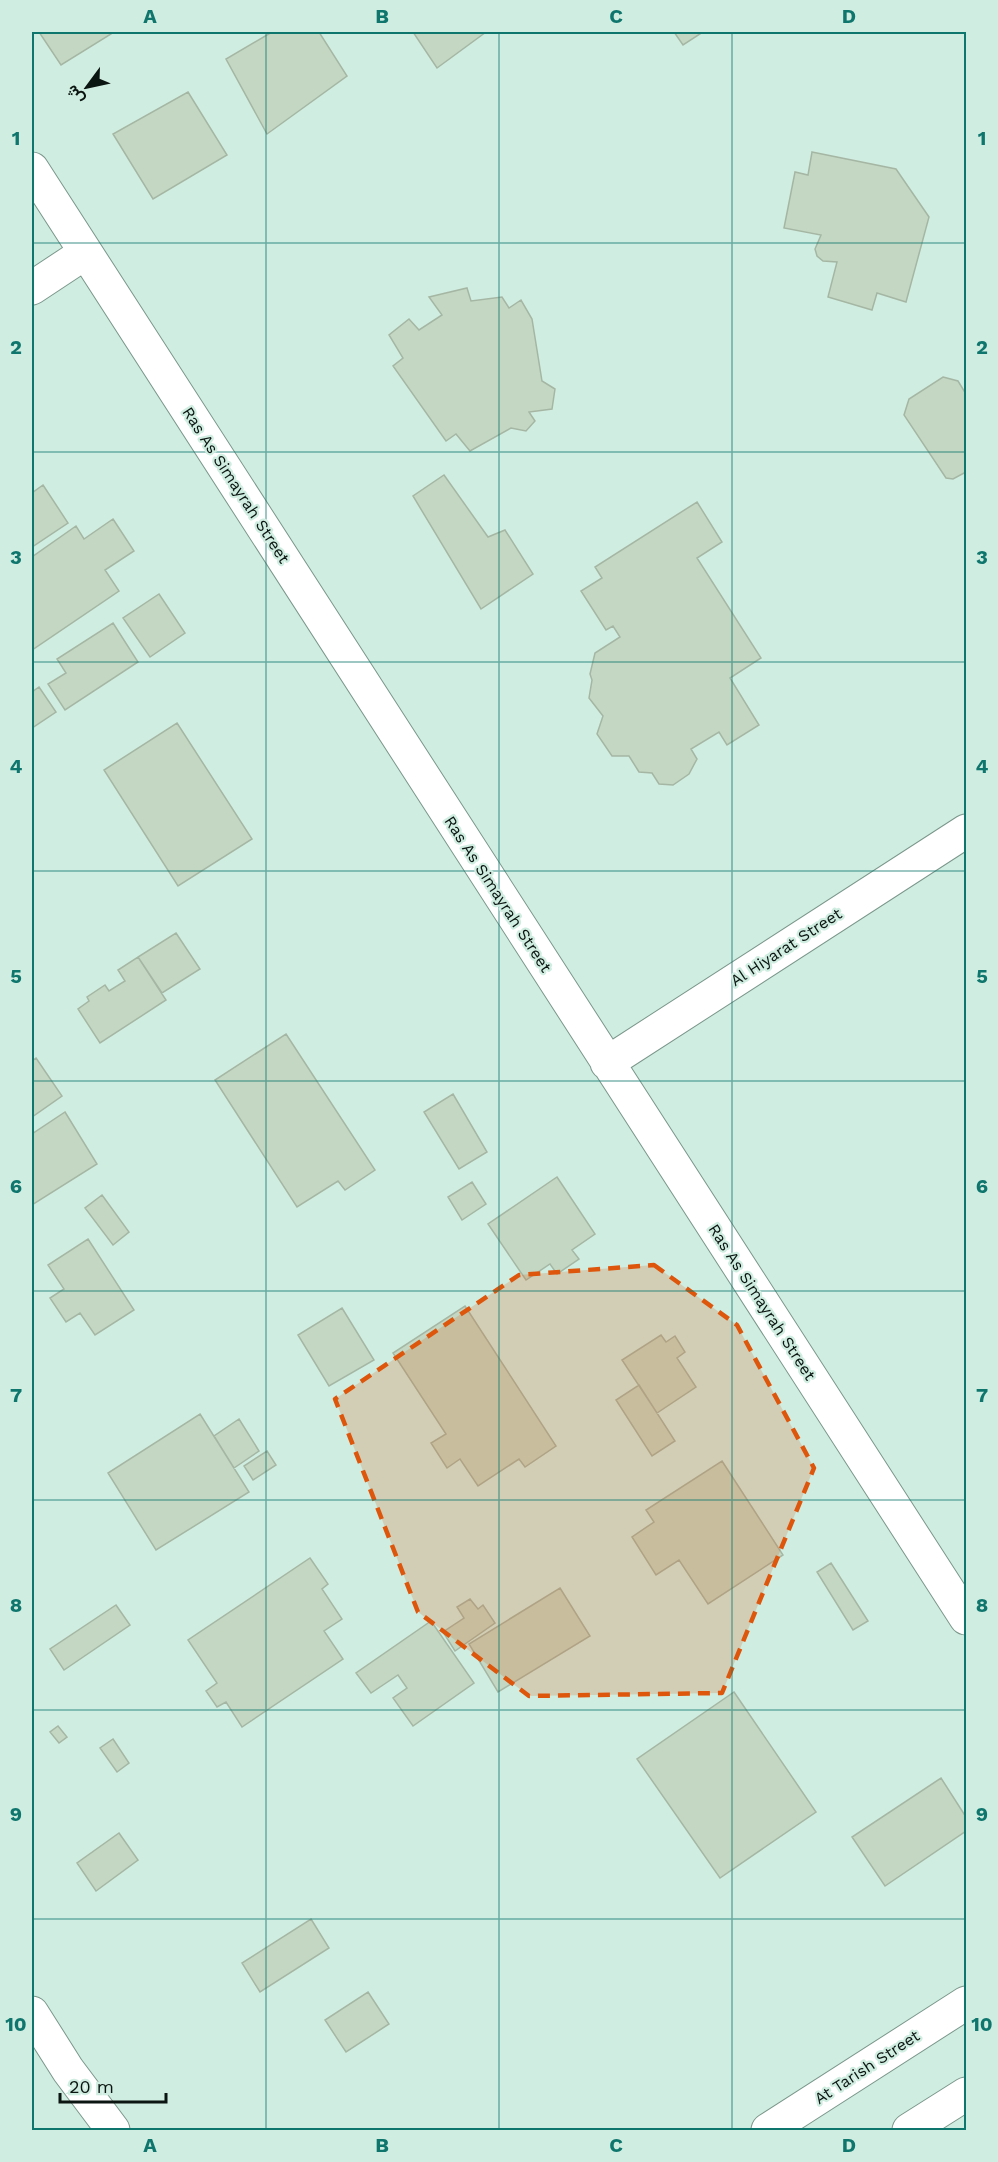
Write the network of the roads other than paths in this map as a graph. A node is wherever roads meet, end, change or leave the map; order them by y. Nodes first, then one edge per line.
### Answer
1 (32, 169) edge
2 (85, 253) junction
3 (32, 288) edge
4 (966, 831) edge
5 (607, 1064) junction
6 (966, 1618) edge
7 (966, 2002) edge
8 (32, 2013) edge
9 (966, 2094) edge
10 (113, 2130) edge
11 (768, 2130) edge
12 (909, 2130) edge

1 - 2 street, Ras As Simayrah Street
2 - 3 street
2 - 5 street, Ras As Simayrah Street
4 - 5 street, Al Hiyarat Street
5 - 6 street, Ras As Simayrah Street
7 - 11 street, At Tarish Street
8 - 10 street
9 - 12 street

